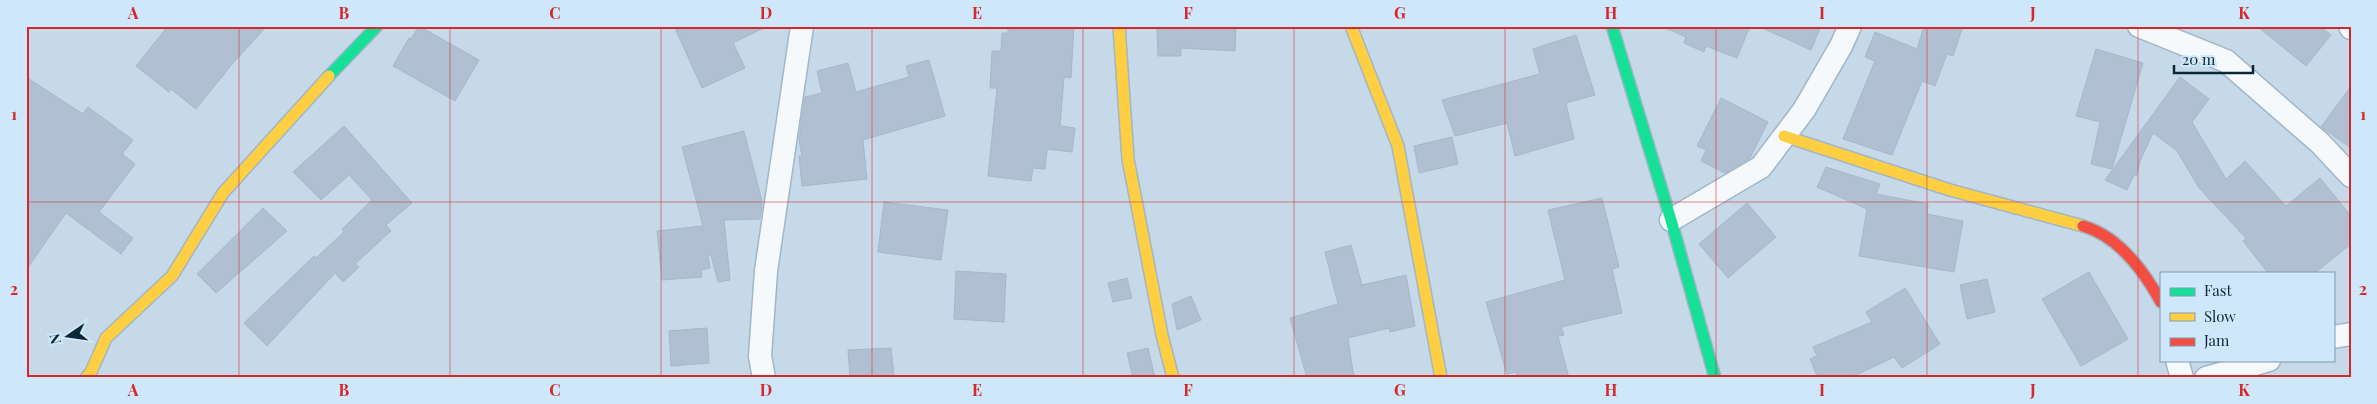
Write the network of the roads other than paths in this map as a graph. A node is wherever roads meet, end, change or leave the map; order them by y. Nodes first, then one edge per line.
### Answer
1 (377, 26) edge
2 (802, 26) edge
3 (1119, 26) edge
4 (1351, 26) edge
5 (1612, 26) edge
6 (1850, 26) edge
7 (2139, 26) edge
8 (1784, 136) junction
9 (2351, 176) edge
10 (1671, 220) junction
11 (2160, 300) edge
12 (2351, 334) edge
13 (2334, 337) edge
14 (2178, 362) edge
15 (2262, 362) edge
16 (86, 378) edge
17 (764, 378) edge
18 (1173, 378) edge
19 (1441, 378) edge
20 (1715, 378) edge
21 (2182, 378) edge
22 (2206, 378) edge

1 - 16 street
2 - 17 street
3 - 18 street
4 - 19 street
5 - 10 street
6 - 8 street
7 - 9 street
8 - 10 street
8 - 11 street
10 - 20 street
12 - 13 street
14 - 21 street
15 - 22 street

